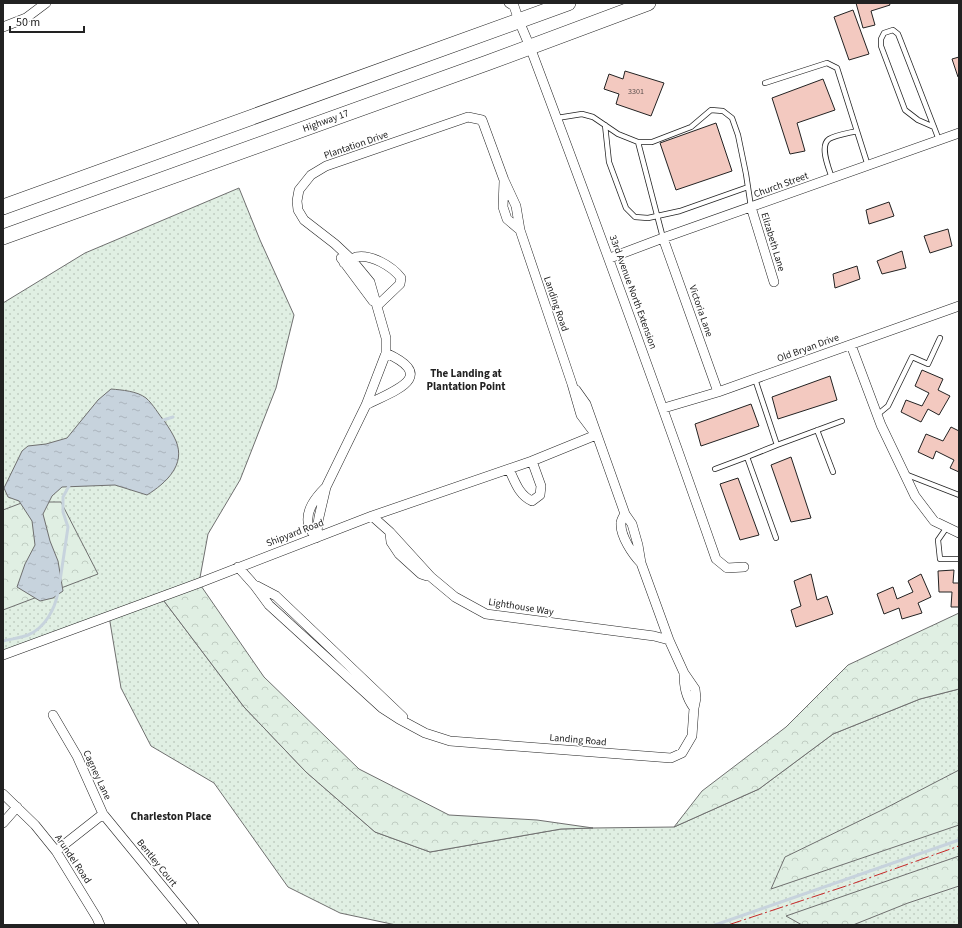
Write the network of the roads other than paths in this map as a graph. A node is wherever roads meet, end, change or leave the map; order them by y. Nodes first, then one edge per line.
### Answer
1 (46, 3) edge
2 (568, 3) edge
3 (648, 3) edge
4 (513, 4) edge
5 (519, 21) junction
6 (3, 27) edge
7 (530, 47) junction
8 (765, 83) dead end
9 (557, 118) junction
10 (482, 120) joint
11 (605, 125) junction
12 (934, 127) junction
13 (857, 131) junction
14 (959, 133) edge
15 (939, 140) junction
16 (638, 142) junction
17 (868, 166) junction
18 (832, 178) junction
19 (748, 187) junction
20 (3, 207) edge
21 (751, 207) junction
22 (658, 216) junction
23 (3, 238) edge
24 (664, 238) junction
25 (610, 258) junction
26 (347, 261) junction
27 (774, 282) dead end
28 (377, 306) junction
29 (959, 306) edge
30 (940, 338) dead end
31 (850, 345) junction
32 (386, 353) junction
33 (754, 379) junction
34 (718, 392) junction
35 (366, 405) junction
36 (664, 408) junction
37 (877, 415) junction
38 (842, 421) dead end
39 (817, 430) junction
40 (596, 434) junction
41 (777, 445) junction
42 (747, 457) junction
43 (532, 461) junction
44 (510, 469) junction
45 (715, 469) dead end
46 (833, 472) dead end
47 (904, 474) junction
48 (959, 496) edge
49 (372, 516) junction
50 (946, 527) junction
51 (959, 533) edge
52 (316, 538) junction
53 (776, 538) dead end
54 (959, 559) edge
55 (238, 567) junction
56 (744, 567) dead end
57 (255, 586) junction
58 (669, 640) junction
59 (325, 643) junction
60 (318, 650) junction
61 (3, 655) edge
62 (53, 715) dead end
63 (425, 733) junction
64 (3, 794) edge
65 (17, 807) junction
66 (103, 814) junction
67 (3, 823) edge
68 (56, 851) junction
69 (100, 925) edge
70 (194, 925) edge

1 - 6 street
2 - 5 highway
3 - 7 highway, Highway 17
4 - 5 street, 33rd Avenue North Extension
5 - 7 street, 33rd Avenue North Extension
5 - 20 highway
7 - 9 street, 33rd Avenue North Extension
7 - 23 highway, Highway 17
8 - 13 lane
9 - 11 lane
9 - 25 street, 33rd Avenue North Extension
10 - 26 street, Plantation Drive
10 - 40 street, Landing Road
11 - 16 lane
11 - 22 lane
12 - 12 lane
12 - 15 lane
13 - 17 lane
13 - 18 lane
14 - 15 street, Church Street
15 - 17 street, Church Street
16 - 19 lane
16 - 22 lane
17 - 18 street, Church Street
18 - 21 street, Church Street
19 - 21 lane
19 - 22 lane
21 - 24 street, Church Street
21 - 27 street, Elizabeth Lane
22 - 24 lane
24 - 25 street, Church Street
24 - 34 street, Victoria Lane
25 - 36 street, 33rd Avenue North Extension
26 - 28 street, Plantation Drive
26 - 28 street
28 - 32 street, Plantation Drive
29 - 31 street, Old Bryan Drive
30 - 37 lane
31 - 33 street, Old Bryan Drive
31 - 37 street
32 - 35 street, Plantation Drive
32 - 35 street
33 - 34 street, Old Bryan Drive
33 - 41 lane
34 - 36 street, Old Bryan Drive
35 - 52 street, Plantation Drive
36 - 56 street, 33rd Avenue North Extension
37 - 47 street
38 - 39 lane
39 - 41 lane
39 - 46 lane
40 - 43 street, Shipyard Road
40 - 58 street, Landing Road
41 - 42 lane
42 - 45 lane
42 - 53 lane
43 - 44 street, Shipyard Road
43 - 44 street
44 - 49 street, Shipyard Road
47 - 48 lane
47 - 50 street
49 - 52 street, Shipyard Road
49 - 58 street, Lighthouse Way
50 - 51 street
50 - 54 lane
52 - 55 street, Shipyard Road
55 - 57 street, Landing Road
55 - 61 street, Shipyard Road
57 - 59 street, Landing Road
57 - 60 street, Landing Road
58 - 63 street, Landing Road
59 - 60 street
59 - 63 street, Landing Road
60 - 63 street, Landing Road
62 - 66 street, Cagney Lane
64 - 65 street, Arundel Road
65 - 67 street
65 - 68 street, Arundel Road
66 - 68 street, Cagney Lane
66 - 70 street, Bentley Court
68 - 69 street, Arundel Road

